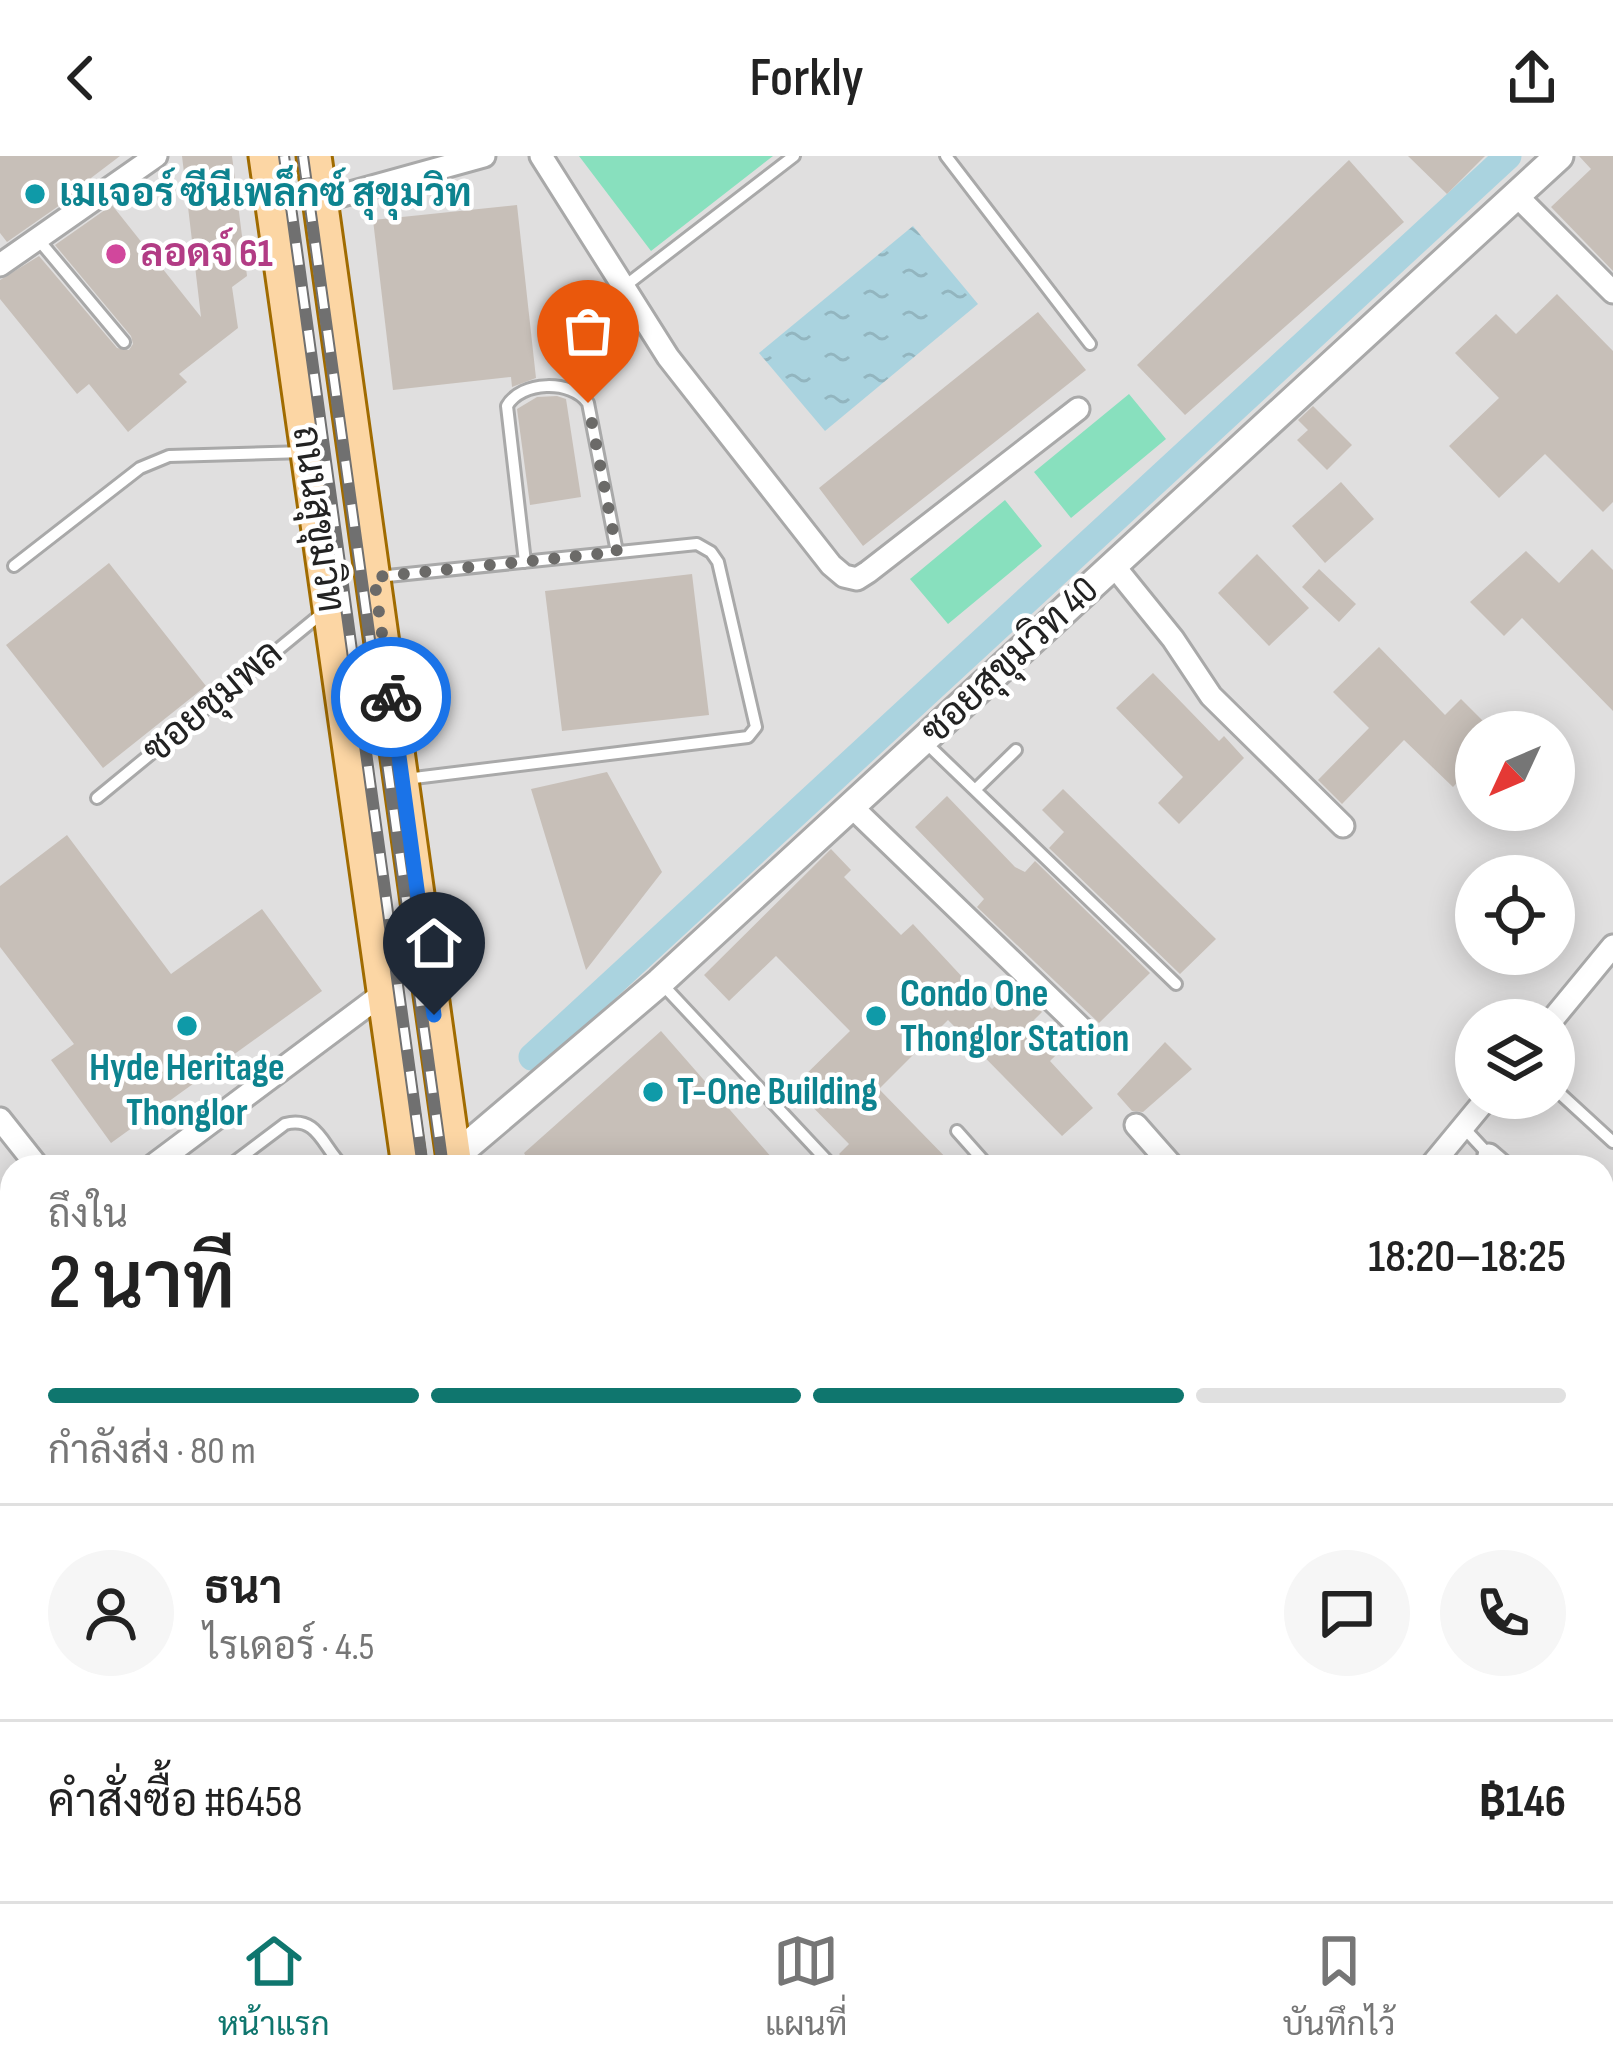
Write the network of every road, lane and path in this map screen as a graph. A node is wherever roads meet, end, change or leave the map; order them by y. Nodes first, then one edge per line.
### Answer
1 (156, 156) edge
2 (266, 156) edge
3 (314, 156) edge
4 (484, 156) edge
5 (541, 156) edge
6 (794, 156) edge
7 (946, 156) edge
8 (1559, 156) edge
9 (1516, 195) junction
10 (321, 201) junction
11 (45, 228) junction
12 (0, 265) edge
13 (622, 288) junction
14 (1613, 292) edge
15 (124, 342) dead end
16 (1090, 344) dead end
17 (1078, 409) dead end
18 (308, 452) junction
19 (617, 552) junction
20 (525, 562) junction
21 (14, 566) dead end
22 (1114, 566) junction
23 (374, 577) junction
24 (330, 607) junction
25 (924, 741) junction
26 (1016, 750) dead end
27 (402, 779) junction
28 (976, 789) junction
29 (97, 798) dead end
30 (852, 807) junction
31 (1343, 826) dead end
32 (1613, 946) edge
33 (660, 982) junction
34 (1177, 984) dead end
35 (385, 992) junction
36 (1569, 999) edge
37 (1083, 1030) dead end
38 (1575, 1107) edge
39 (0, 1119) edge
40 (1470, 1119) edge
41 (1136, 1125) dead end
42 (1463, 1127) junction
43 (957, 1131) dead end
44 (1613, 1142) edge
45 (28, 1155) edge
46 (167, 1155) edge
47 (244, 1155) edge
48 (335, 1155) edge
49 (409, 1155) edge
50 (453, 1155) edge
51 (462, 1155) edge
52 (821, 1155) edge
53 (978, 1155) edge
54 (1162, 1155) edge
55 (1440, 1155) edge
56 (1490, 1155) edge

1 - 11 street
2 - 18 main road, ถนนสุขุมวิท
3 - 10 main road, ถนนสุขุมวิท
4 - 10 street
5 - 13 street
6 - 13 lane
7 - 16 lane
8 - 9 street, ซอยสุขุมวิท 40
9 - 14 street
9 - 22 street, ซอยสุขุมวิท 40
10 - 23 main road, ถนนสุขุมวิท
11 - 12 street
11 - 15 lane
13 - 17 street
18 - 21 lane
18 - 24 main road, ถนนสุขุมวิท
19 - 20 lane
19 - 20 lane
19 - 27 lane
20 - 23 lane
22 - 25 street, ซอยสุขุมวิท 40
22 - 31 street
23 - 27 main road, ถนนสุขุมวิท
24 - 29 lane, ซอยชุมพล
24 - 35 main road, ถนนสุขุมวิท
25 - 28 lane
25 - 30 street, ซอยสุขุมวิท 40
26 - 28 lane
27 - 50 main road, ถนนสุขุมวิท
28 - 34 lane
30 - 33 street, ซอยสุขุมวิท 40
30 - 37 street
32 - 36 street
33 - 51 street, ซอยสุขุมวิท 40
33 - 52 lane
35 - 46 street
35 - 49 main road, ถนนสุขุมวิท
38 - 44 lane
39 - 45 street
40 - 42 street
41 - 54 street
42 - 55 street
42 - 56 lane
43 - 53 lane
47 - 48 lane

